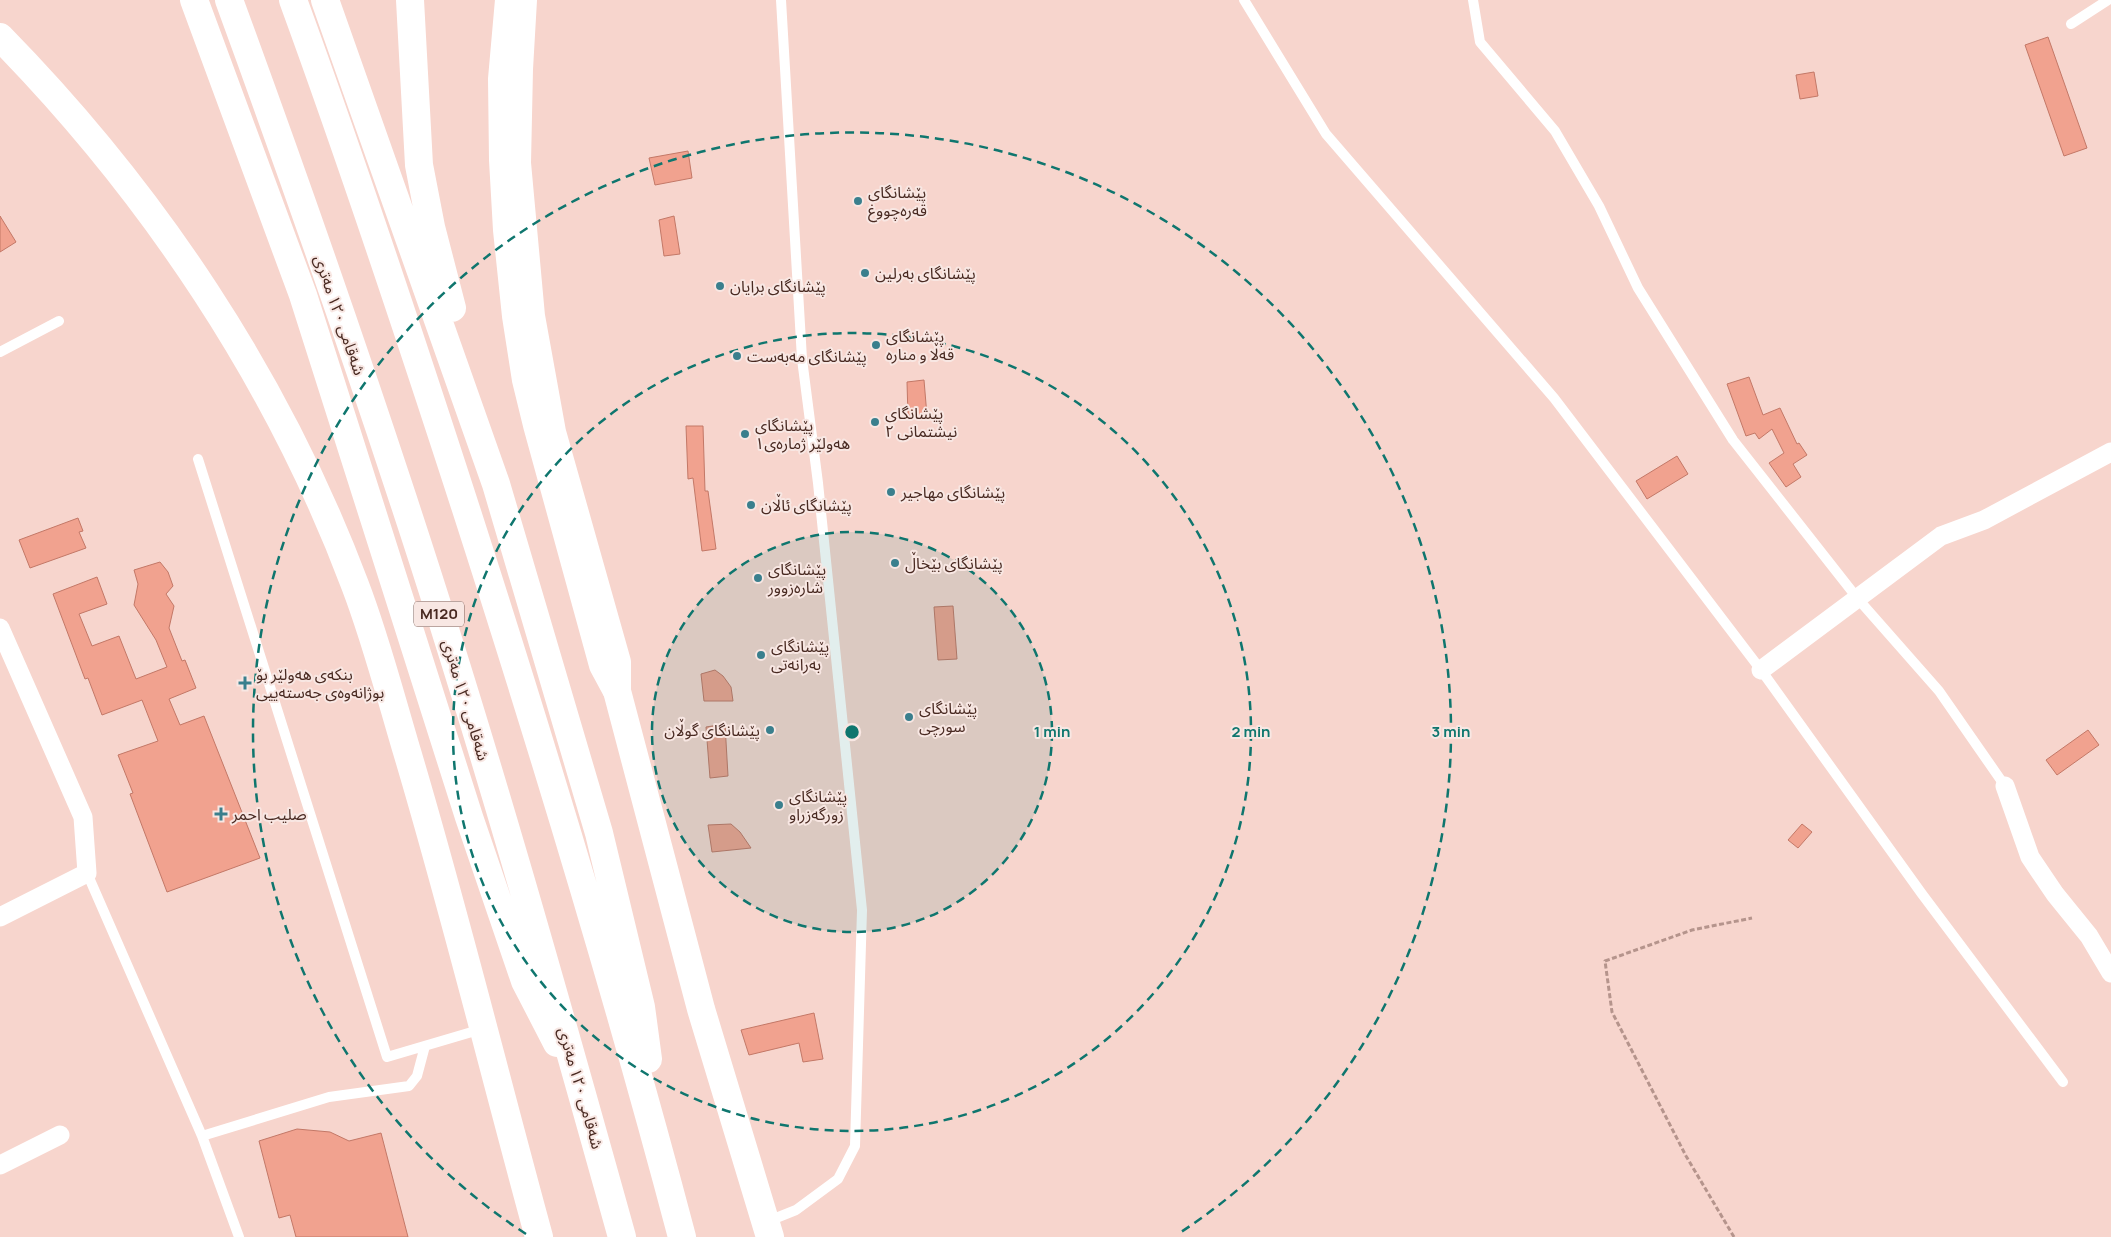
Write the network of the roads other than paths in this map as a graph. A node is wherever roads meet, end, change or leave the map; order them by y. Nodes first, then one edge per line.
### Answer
1 (194, 0) edge
2 (229, 0) edge
3 (292, 0) edge
4 (325, 0) edge
5 (410, 0) edge
6 (509, 0) edge
7 (523, 0) edge
8 (781, 0) edge
9 (1244, 0) edge
10 (1473, 0) edge
11 (2108, 0) edge
12 (2071, 24) dead end
13 (0, 37) edge
14 (0, 60) edge
15 (59, 321) dead end
16 (0, 352) edge
17 (2111, 452) edge
18 (198, 459) dead end
19 (496, 484) junction
20 (1858, 599) junction
21 (0, 628) edge
22 (1761, 670) junction
23 (618, 691) junction
24 (2005, 786) joint
25 (87, 873) junction
26 (0, 917) edge
27 (459, 943) junction
28 (2111, 973) edge
29 (482, 1029) junction
30 (425, 1046) junction
31 (577, 1075) junction
32 (2063, 1082) dead end
33 (651, 1118) junction
34 (60, 1135) dead end
35 (202, 1136) junction
36 (0, 1165) edge
37 (768, 1230) edge
38 (239, 1237) edge
39 (539, 1237) edge
40 (622, 1237) edge
41 (682, 1237) edge

1 - 31 main road
2 - 31 main road, شەقامی ١٢٠ مەتری / M120
3 - 33 main road
4 - 19 main road
5 - 19 main road
6 - 23 main road
7 - 23 main road
8 - 37 lane
9 - 22 lane
10 - 20 lane
11 - 12 lane
13 - 27 main road
14 - 27 main road
15 - 16 lane
17 - 20 street
18 - 30 lane
19 - 33 main road
20 - 22 street
20 - 24 lane
21 - 25 street
22 - 32 lane
23 - 37 main road
24 - 28 street
25 - 26 street
25 - 35 lane
27 - 29 main road
29 - 30 lane
29 - 39 main road
30 - 35 lane
31 - 40 main road, شەقامی ١٢٠ مەتری / M120
33 - 41 main road
34 - 36 street
35 - 38 lane

